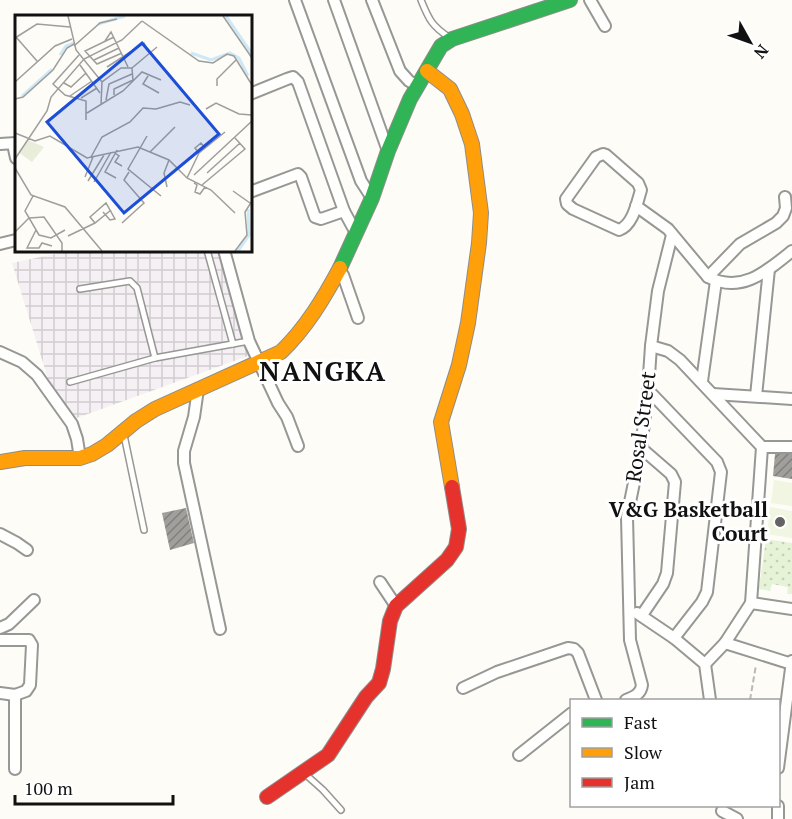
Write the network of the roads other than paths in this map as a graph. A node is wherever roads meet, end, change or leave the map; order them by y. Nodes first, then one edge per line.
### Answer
1 (295, 0) edge
2 (334, 0) edge
3 (372, 0) edge
4 (421, 0) edge
5 (570, 0) edge
6 (590, 0) edge
7 (606, 26) dead end
8 (452, 39) junction
9 (427, 71) junction
10 (418, 86) junction
11 (252, 93) edge
12 (0, 144) edge
13 (15, 144) edge
14 (388, 151) junction
15 (252, 191) edge
16 (785, 197) dead end
17 (372, 198) junction
18 (636, 206) junction
19 (344, 212) junction
20 (356, 233) junction
21 (672, 235) junction
22 (15, 240) edge
23 (0, 244) edge
24 (792, 251) edge
25 (208, 252) edge
26 (225, 252) edge
27 (769, 269) junction
28 (339, 270) junction
29 (712, 279) junction
30 (80, 290) dead end
31 (358, 318) dead end
32 (249, 341) junction
33 (233, 344) junction
34 (651, 346) junction
35 (0, 352) edge
36 (155, 358) junction
37 (260, 362) junction
38 (702, 381) junction
39 (70, 382) dead end
40 (198, 389) junction
41 (648, 390) junction
42 (713, 394) junction
43 (756, 396) junction
44 (792, 399) edge
45 (123, 432) junction
46 (298, 447) dead end
47 (762, 447) junction
48 (792, 447) edge
49 (641, 448) junction
50 (80, 458) junction
51 (0, 462) edge
52 (144, 530) dead end
53 (0, 534) edge
54 (27, 550) dead end
55 (380, 582) dead end
56 (34, 600) dead end
57 (751, 603) junction
58 (396, 606) junction
59 (628, 609) junction
60 (792, 609) edge
61 (642, 615) junction
62 (0, 628) edge
63 (220, 629) dead end
64 (674, 638) junction
65 (0, 640) edge
66 (725, 642) junction
67 (792, 663) edge
68 (705, 664) junction
69 (463, 688) dead end
70 (0, 693) edge
71 (15, 695) junction
72 (596, 699) edge
73 (628, 699) edge
74 (710, 699) edge
75 (570, 715) edge
76 (780, 753) edge
77 (519, 755) dead end
78 (15, 770) dead end
79 (304, 772) junction
80 (267, 797) dead end
81 (341, 810) dead end
82 (721, 812) edge
83 (737, 819) edge

1 - 17 street
2 - 14 street
3 - 10 street
4 - 8 lane
5 - 8 street
6 - 7 street
8 - 9 street
9 - 10 street
9 - 58 street
10 - 14 street
11 - 19 street
12 - 13 street
14 - 17 street
15 - 19 street
16 - 29 street
17 - 20 street
18 - 18 street
18 - 21 street
19 - 20 street
20 - 28 street
21 - 29 street
21 - 34 street, Rosal Street
22 - 23 street
24 - 27 street
25 - 33 lane
26 - 32 street
27 - 29 street
27 - 43 street
28 - 31 street
28 - 37 street
29 - 38 street
30 - 36 lane
32 - 33 lane
32 - 37 street
33 - 36 lane
34 - 38 street
34 - 41 street, Rosal Street
35 - 50 street
36 - 39 lane
37 - 40 street
37 - 46 street
38 - 42 street
40 - 45 street
40 - 63 street
41 - 49 street, Rosal Street
41 - 64 street
42 - 43 street
42 - 47 street
43 - 44 street
45 - 50 street
45 - 52 lane
47 - 48 street
47 - 57 street
49 - 59 street, Rosal Street
49 - 61 street
50 - 51 street
53 - 54 street
55 - 58 street
56 - 62 street
57 - 60 street
57 - 66 street
58 - 79 street
59 - 61 street
59 - 73 street, Rosal Street
61 - 64 street
64 - 68 street
65 - 71 street
66 - 67 street
66 - 68 street
67 - 76 street
68 - 74 street
69 - 72 street
70 - 71 street
71 - 78 street
75 - 77 street
79 - 80 street
79 - 81 lane
82 - 83 street

